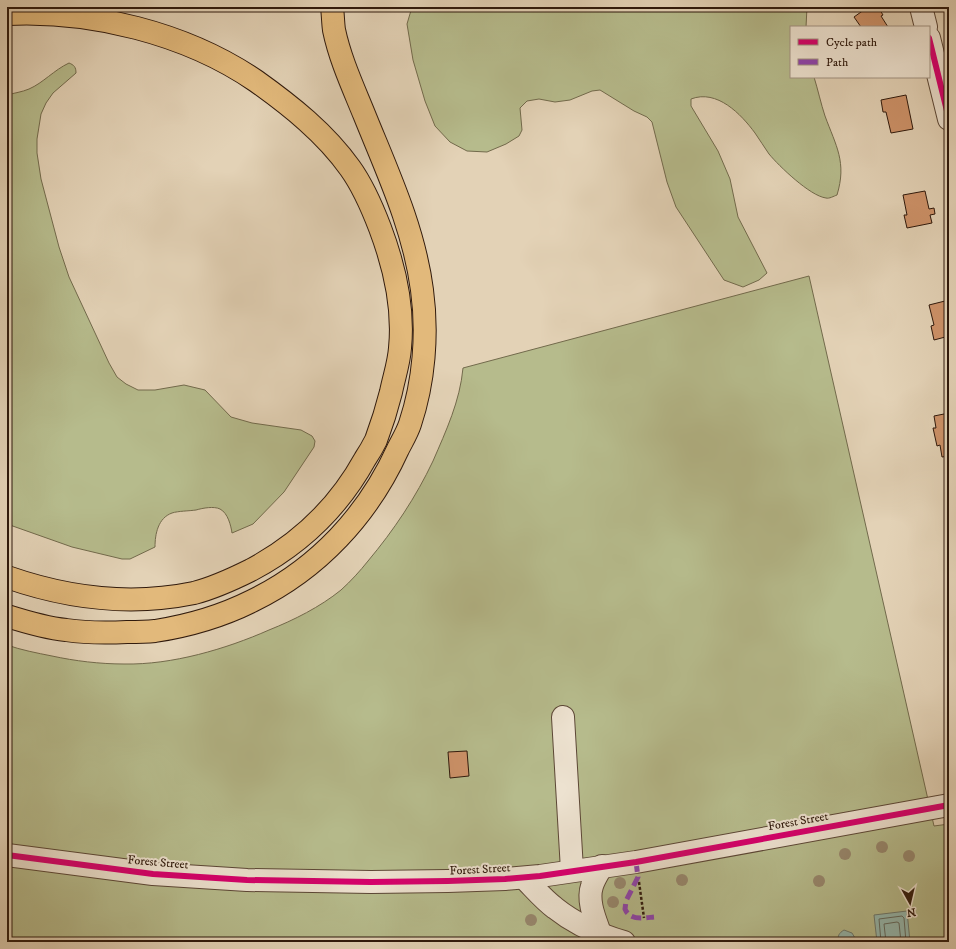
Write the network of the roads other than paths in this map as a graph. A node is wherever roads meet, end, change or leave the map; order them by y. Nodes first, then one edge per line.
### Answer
1 (332, 7) edge
2 (921, 7) edge
3 (7, 14) edge
4 (926, 26) edge
5 (930, 42) edge
6 (949, 119) edge
7 (7, 577) edge
8 (7, 616) edge
9 (563, 717) dead end
10 (949, 805) edge
11 (7, 855) edge
12 (602, 866) junction
13 (572, 870) junction
14 (524, 878) junction
15 (600, 933) junction
16 (624, 942) edge

1 - 8 highway
2 - 4 street
3 - 7 highway
5 - 6 street
9 - 13 street
10 - 12 street, Forest Street
11 - 14 street, Forest Street
12 - 13 street, Forest Street
12 - 15 street
13 - 14 street, Forest Street
14 - 15 street
15 - 16 street

